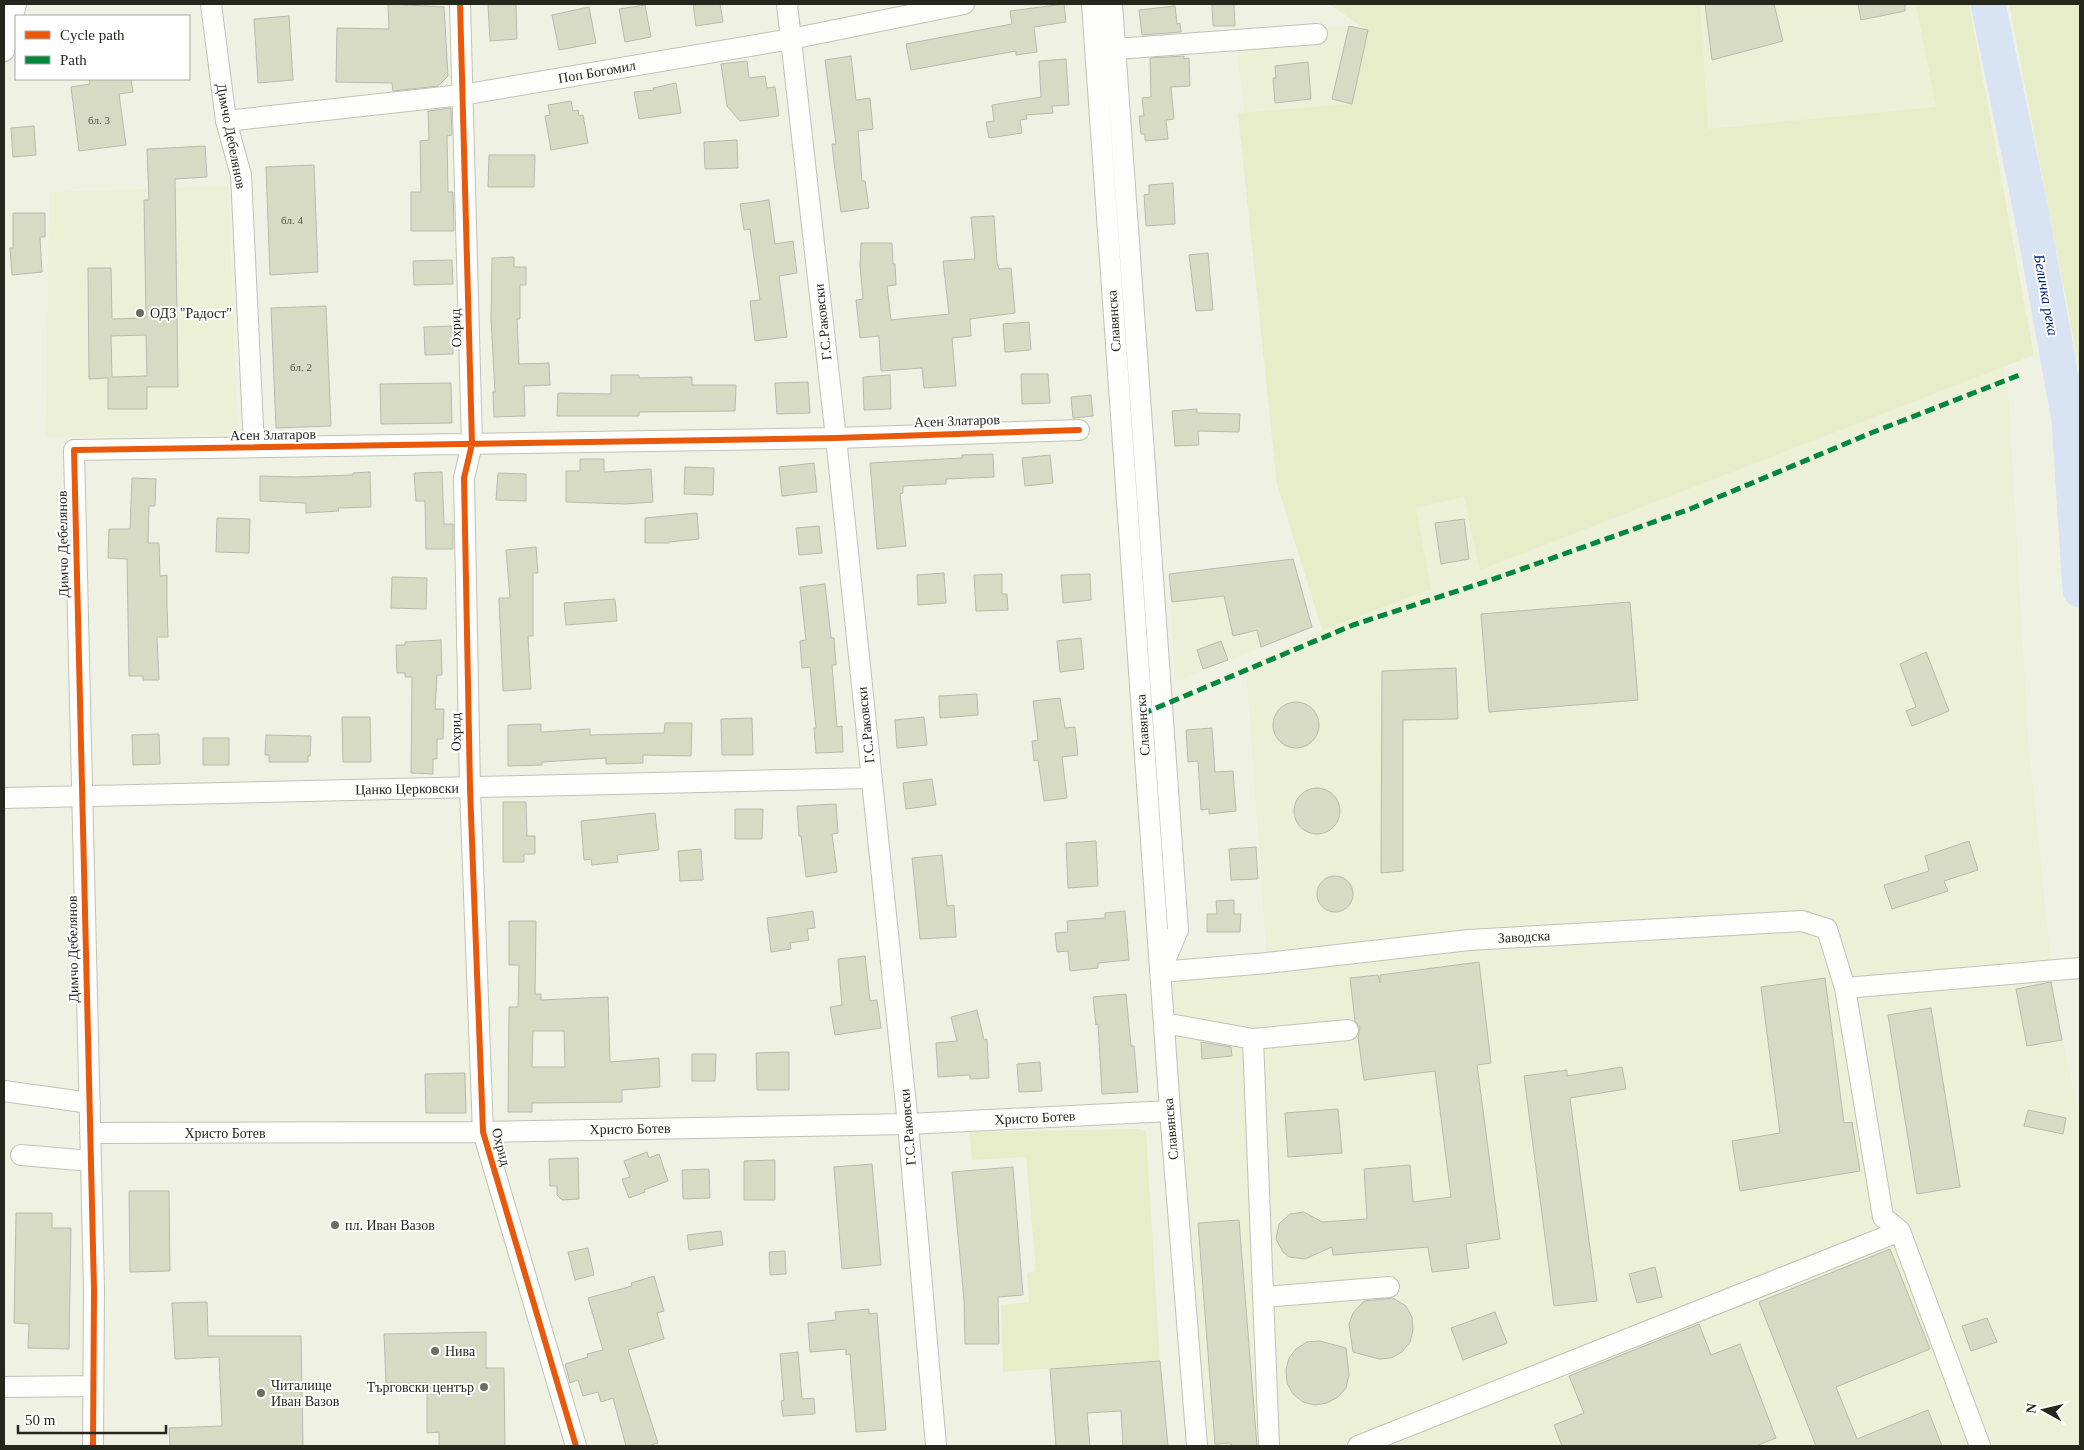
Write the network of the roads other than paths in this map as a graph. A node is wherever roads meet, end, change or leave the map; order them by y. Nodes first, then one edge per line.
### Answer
1 (16, 4) edge
2 (210, 4) edge
3 (460, 4) edge
4 (787, 4) edge
5 (964, 4) edge
6 (1092, 4) edge
7 (1112, 4) edge
8 (1317, 34) dead end
9 (791, 39) junction
10 (1116, 49) junction
11 (4, 51) edge
12 (1096, 51) junction
13 (462, 95) junction
14 (226, 121) junction
15 (1079, 430) dead end
16 (836, 438) junction
17 (472, 444) junction
18 (254, 448) junction
19 (74, 450) joint
20 (871, 778) junction
21 (470, 788) junction
22 (4, 798) edge
23 (82, 798) junction
24 (2075, 969) edge
25 (1160, 972) junction
26 (1845, 988) junction
27 (1164, 1023) junction
28 (1348, 1030) dead end
29 (1253, 1039) junction
30 (4, 1091) edge
31 (90, 1103) junction
32 (1170, 1111) junction
33 (908, 1124) junction
34 (483, 1132) junction
35 (90, 1134) junction
36 (21, 1155) dead end
37 (91, 1161) junction
38 (1900, 1231) junction
39 (1389, 1287) dead end
40 (1263, 1297) junction
41 (93, 1386) junction
42 (4, 1387) edge
43 (93, 1446) edge
44 (576, 1446) edge
45 (936, 1446) edge
46 (1198, 1446) edge
47 (1269, 1446) edge
48 (1358, 1446) edge
49 (1980, 1446) edge

1 - 11 street
2 - 14 street, Димчо Дебелянов
3 - 13 street, Охрид
4 - 9 street, Г.С.Раковски
5 - 9 street, Поп Богомил
6 - 12 street, Славянска
7 - 10 street
8 - 10 street
9 - 13 street, Поп Богомил
9 - 16 street, Г.С.Раковски
10 - 12 street
10 - 25 street
12 - 25 street, Славянска
13 - 14 street, Поп Богомил
13 - 17 street, Охрид
14 - 18 street, Димчо Дебелянов
15 - 16 street, Асен Златаров
16 - 17 street, Асен Златаров
16 - 20 street, Г.С.Раковски
17 - 18 street, Асен Златаров
17 - 21 street, Охрид
18 - 19 street, Асен Златаров
19 - 23 street, Димчо Дебелянов
20 - 21 street, Цанко Церковски
20 - 33 street, Г.С.Раковски
21 - 23 street, Цанко Церковски
21 - 34 street, Охрид
22 - 23 street, Цанко Церковски
23 - 31 street, Димчо Дебелянов
24 - 26 street
25 - 26 street, Заводска
25 - 27 street, Славянска
26 - 38 street
27 - 29 street
27 - 32 street, Славянска
28 - 29 street
29 - 40 street
30 - 31 street
31 - 35 street, Димчо Дебелянов
32 - 33 street, Христо Ботев
32 - 46 street, Славянска
33 - 34 street, Христо Ботев
33 - 45 street, Г.С.Раковски
34 - 35 street, Христо Ботев
34 - 44 street, Охрид
35 - 37 street, Димчо Дебелянов
36 - 37 street
37 - 41 street, Димчо Дебелянов
38 - 48 street
38 - 49 street
39 - 40 street
40 - 47 street
41 - 42 street
41 - 43 street, Димчо Дебелянов

